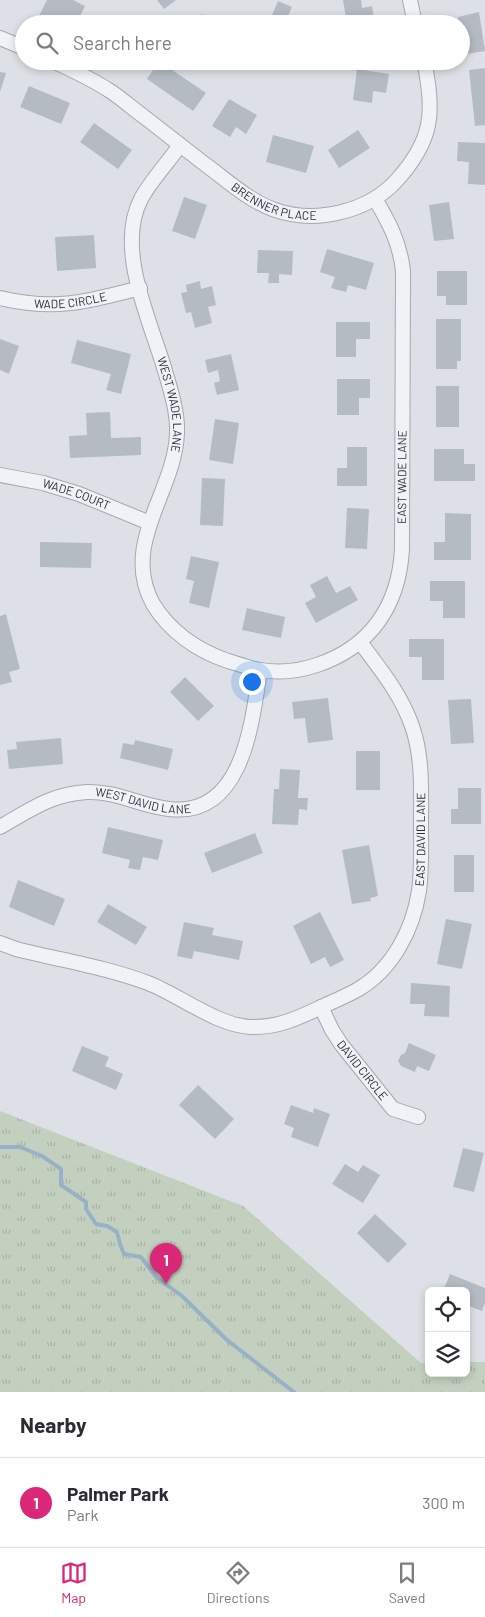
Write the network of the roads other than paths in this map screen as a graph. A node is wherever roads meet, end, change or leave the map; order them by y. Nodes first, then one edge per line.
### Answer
1 (410, 0) edge
2 (414, 15) edge
3 (0, 38) edge
4 (15, 44) edge
5 (72, 70) edge
6 (425, 70) edge
7 (180, 145) junction
8 (375, 199) junction
9 (140, 288) junction
10 (0, 298) edge
11 (0, 475) edge
12 (150, 523) junction
13 (360, 642) junction
14 (260, 670) junction
15 (0, 827) edge
16 (0, 943) edge
17 (321, 1007) junction
18 (418, 1117) dead end

1 - 2 street
3 - 4 street
5 - 7 street, BRENNER PLACE
6 - 8 street, BRENNER PLACE
7 - 8 street, BRENNER PLACE
7 - 9 street, WEST WADE LANE
8 - 13 street, EAST WADE LANE
9 - 10 street, WADE CIRCLE
9 - 12 street, WEST WADE LANE
11 - 12 street, WADE COURT
12 - 14 street, WEST WADE LANE
13 - 14 street, EAST WADE LANE
13 - 17 street, EAST DAVID LANE
14 - 15 street, WEST DAVID LANE
16 - 17 street
17 - 18 street, DAVID CIRCLE

